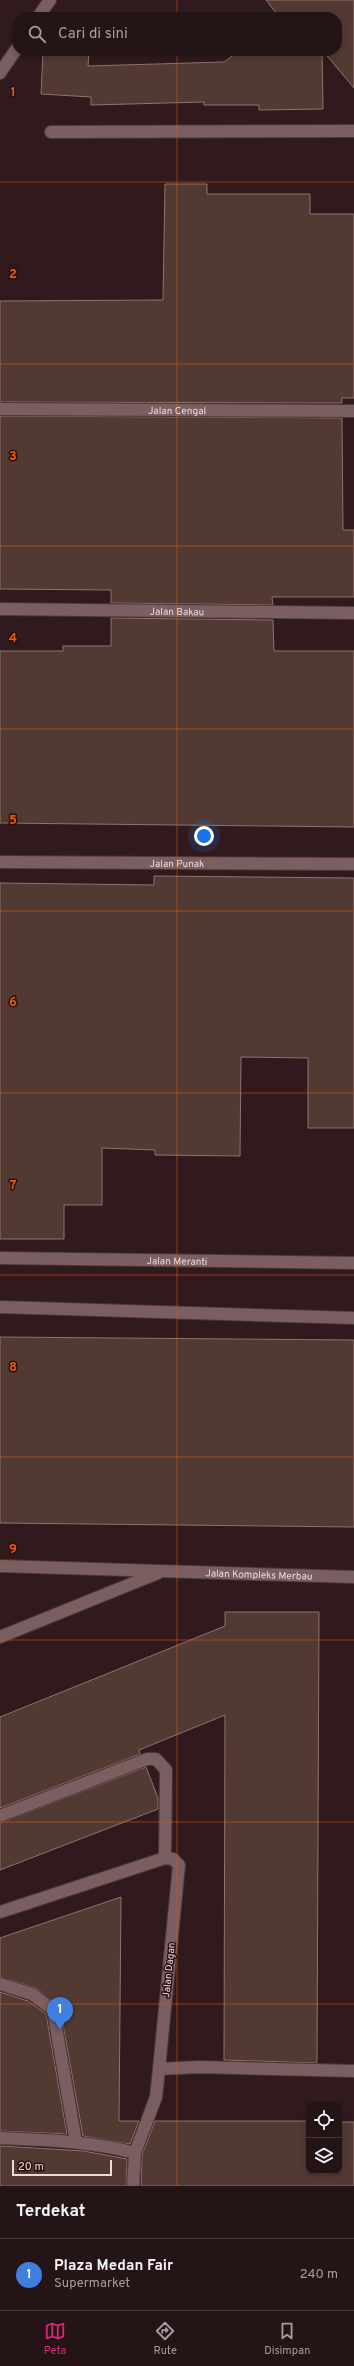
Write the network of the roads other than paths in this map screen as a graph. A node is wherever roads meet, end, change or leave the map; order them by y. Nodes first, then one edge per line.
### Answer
1 (50, 0) edge
2 (42, 12) edge
3 (12, 55) edge
4 (0, 72) edge
5 (354, 130) edge
6 (51, 132) dead end
7 (0, 409) edge
8 (354, 411) edge
9 (0, 609) edge
10 (354, 613) edge
11 (0, 862) edge
12 (354, 864) edge
13 (0, 1258) edge
14 (354, 1263) edge
15 (0, 1307) edge
16 (354, 1318) edge
17 (0, 1566) edge
18 (163, 1571) junction
19 (354, 1577) edge
20 (0, 1637) edge
21 (0, 1816) edge
22 (165, 1858) junction
23 (0, 1912) edge
24 (0, 1984) edge
25 (159, 2069) junction
26 (354, 2071) edge
27 (0, 2138) edge
28 (76, 2142) junction
29 (135, 2153) junction
30 (134, 2186) edge

1 - 2 street
3 - 4 street
5 - 6 street
7 - 8 street, Jalan Cengal
9 - 10 street, Jalan Bakau
11 - 12 street, Jalan Punak
13 - 14 street, Jalan Meranti
15 - 16 street
17 - 18 street, Jalan Kompleks Merbau
18 - 19 street, Jalan Kompleks Merbau
18 - 20 street, Jalan Kompleks Merbau
21 - 22 street
22 - 23 street
22 - 25 street, Jalan Dagan
24 - 28 street
25 - 26 street
25 - 29 street
27 - 28 street
28 - 29 street
29 - 30 street

